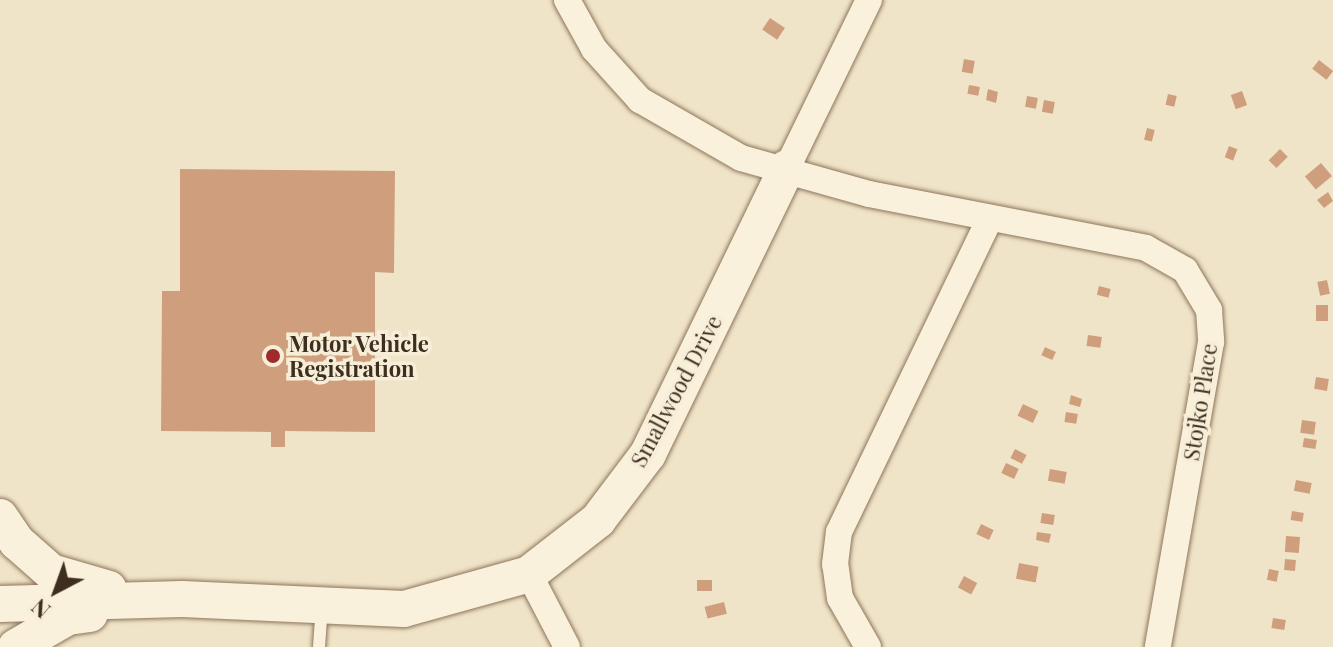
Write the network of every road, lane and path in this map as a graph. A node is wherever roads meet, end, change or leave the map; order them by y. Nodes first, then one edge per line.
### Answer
1 (567, 0) edge
2 (869, 0) edge
3 (787, 168) junction
4 (990, 218) junction
5 (0, 517) edge
6 (529, 574) junction
7 (182, 599) junction
8 (0, 604) edge
9 (323, 605) junction
10 (16, 647) edge
11 (319, 647) edge
12 (567, 647) edge
13 (868, 647) edge
14 (1158, 647) edge

1 - 3 street, Stojko Place
2 - 3 street, Smallwood Drive
3 - 4 street, Stojko Place
3 - 6 street, Smallwood Drive
4 - 13 street
4 - 14 street, Stojko Place
5 - 7 street
6 - 9 street, Smallwood Drive
6 - 12 street
7 - 8 street, Smallwood Drive
7 - 9 street, Smallwood Drive
7 - 10 street
9 - 11 lane

